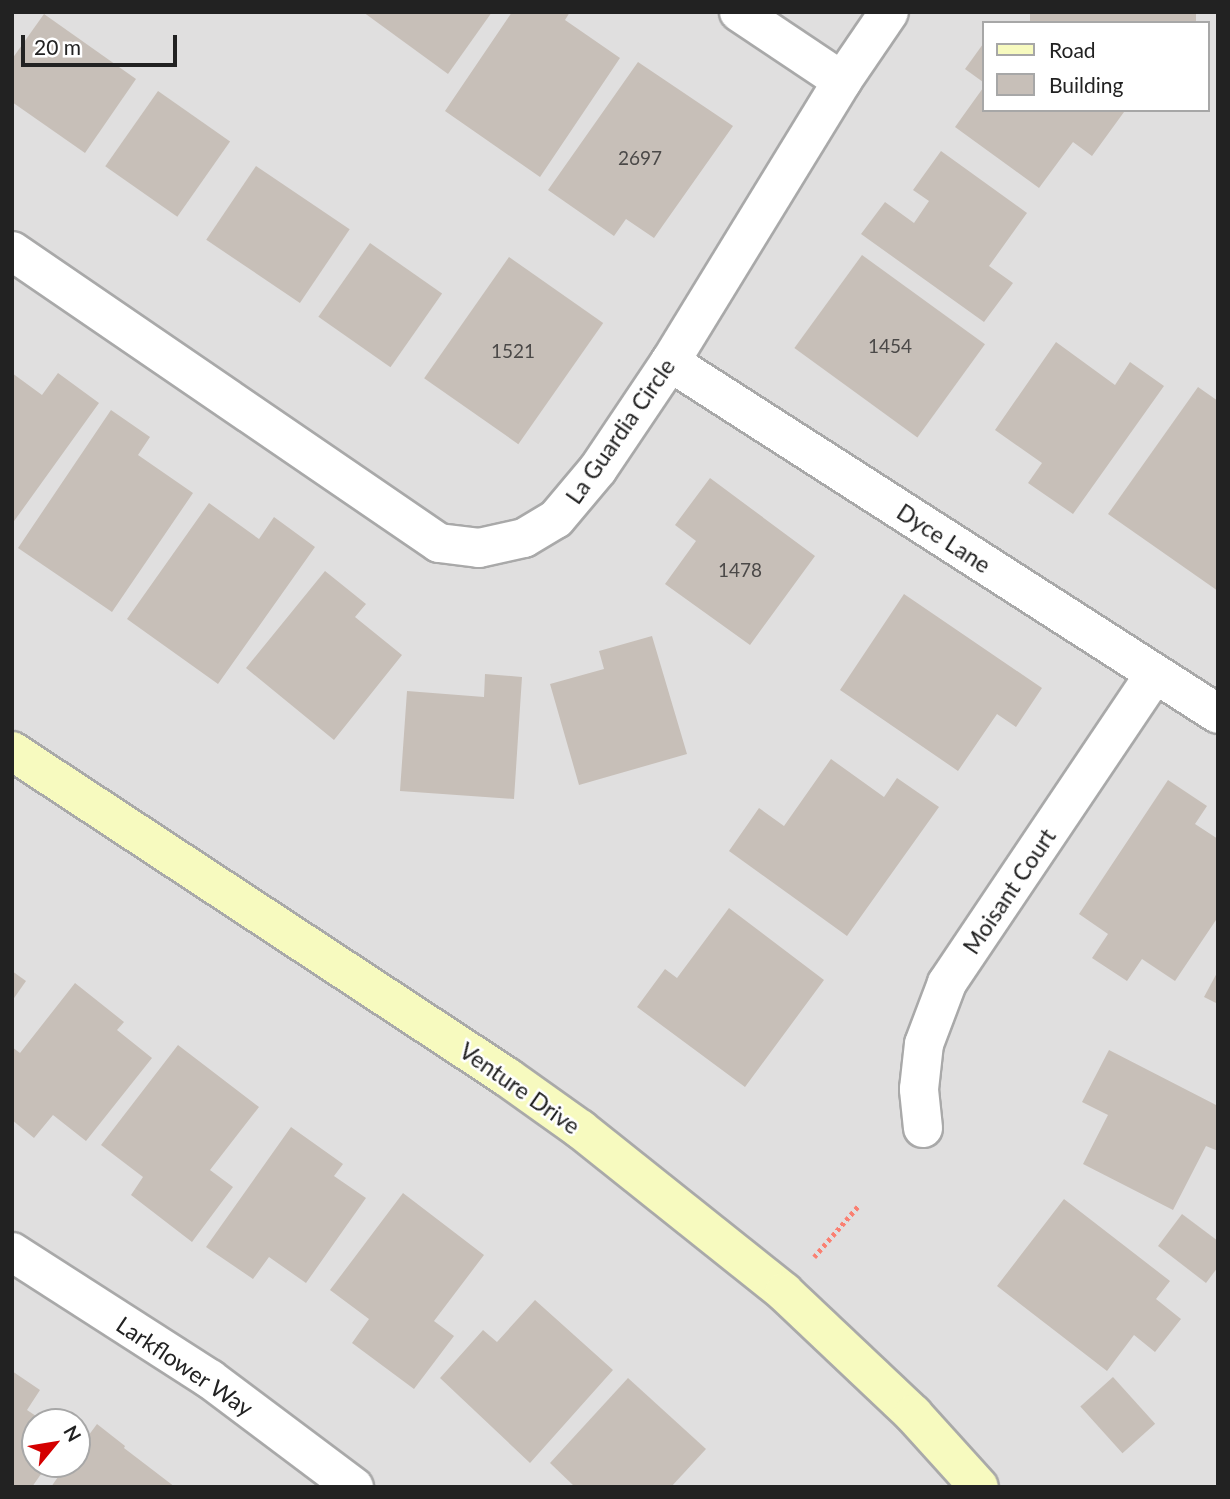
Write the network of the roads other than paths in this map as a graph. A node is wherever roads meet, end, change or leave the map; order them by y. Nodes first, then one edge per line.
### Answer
1 (739, 12) edge
2 (888, 12) edge
3 (842, 81) junction
4 (12, 251) edge
5 (670, 362) junction
6 (1154, 675) junction
7 (1218, 714) edge
8 (12, 751) edge
9 (923, 1128) dead end
10 (12, 1252) edge
11 (354, 1487) edge
12 (979, 1487) edge

1 - 3 street
2 - 3 street, La Guardia Circle
3 - 5 street, La Guardia Circle
4 - 5 street, La Guardia Circle
5 - 6 street, Dyce Lane
6 - 7 street, Dyce Lane
6 - 9 street, Moisant Court
8 - 12 street, Venture Drive
10 - 11 street, Larkflower Way

